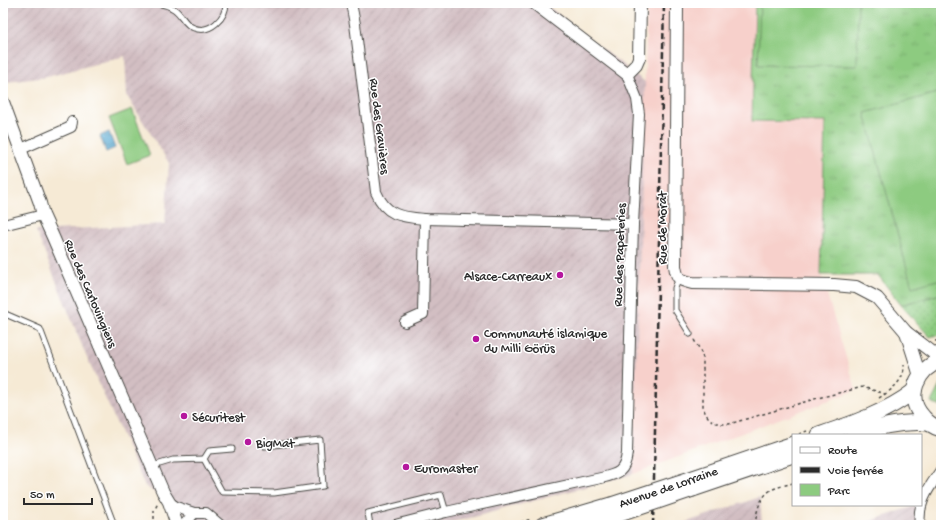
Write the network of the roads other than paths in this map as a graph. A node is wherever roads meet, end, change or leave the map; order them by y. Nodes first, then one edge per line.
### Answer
1 (157, 3) edge
2 (226, 3) edge
3 (351, 3) edge
4 (534, 3) edge
5 (640, 3) edge
6 (677, 3) edge
7 (627, 74) junction
8 (3, 102) edge
9 (72, 122) dead end
10 (21, 149) junction
11 (43, 216) junction
12 (424, 219) junction
13 (633, 224) junction
14 (3, 225) edge
15 (679, 278) junction
16 (3, 313) edge
17 (405, 322) dead end
18 (906, 332) junction
19 (690, 334) road end
20 (941, 360) edge
21 (920, 376) junction
22 (914, 391) junction
23 (937, 429) edge
24 (822, 434) edge
25 (858, 434) edge
26 (792, 444) edge
27 (265, 446) dead end
28 (232, 449) dead end
29 (792, 456) edge
30 (204, 459) junction
31 (152, 467) junction
32 (941, 470) edge
33 (691, 484) junction
34 (166, 497) junction
35 (922, 502) edge
36 (921, 506) edge
37 (613, 511) junction
38 (446, 512) junction
39 (194, 513) junction
40 (114, 525) edge
41 (168, 525) edge
42 (177, 525) edge
43 (184, 525) edge
44 (220, 525) edge
45 (370, 525) edge
46 (395, 525) edge
47 (543, 525) edge
48 (584, 525) edge
49 (920, 525) edge

1 - 2 lane
3 - 12 street, Rue des Gravières
4 - 7 street
5 - 7 street
6 - 15 street, Rue de Morat
7 - 13 street, Rue des Papeteries
8 - 10 street, Rue des Carlovingiens
9 - 10 street
10 - 11 street, Rue des Carlovingiens
11 - 14 street
11 - 31 street, Rue des Carlovingiens
12 - 13 street, Rue des Gravières
12 - 17 street
13 - 38 street, Rue des Papeteries
15 - 18 street, Rue de Morat
15 - 19 lane
16 - 40 lane
18 - 20 street, Rue de Morat
18 - 21 street, Rue de Morat
20 - 21 main road
21 - 22 main road
22 - 23 main road
22 - 24 main road
23 - 25 main road
26 - 33 main road, Avenue de Lorraine
27 - 30 lane
28 - 30 lane
29 - 33 main road, Avenue de Lorraine
30 - 31 lane
31 - 34 street, Rue des Carlovingiens
32 - 35 street
33 - 37 main road, Avenue de Lorraine, bridge
34 - 39 street
34 - 41 street, Rue des Carlovingiens
34 - 42 street, Rue des Carlovingiens
36 - 49 street
37 - 47 main road, Avenue de Lorraine
37 - 48 main road, Avenue de Lorraine
38 - 45 lane
38 - 46 street, Rue des Papeteries
39 - 43 street
39 - 44 street

